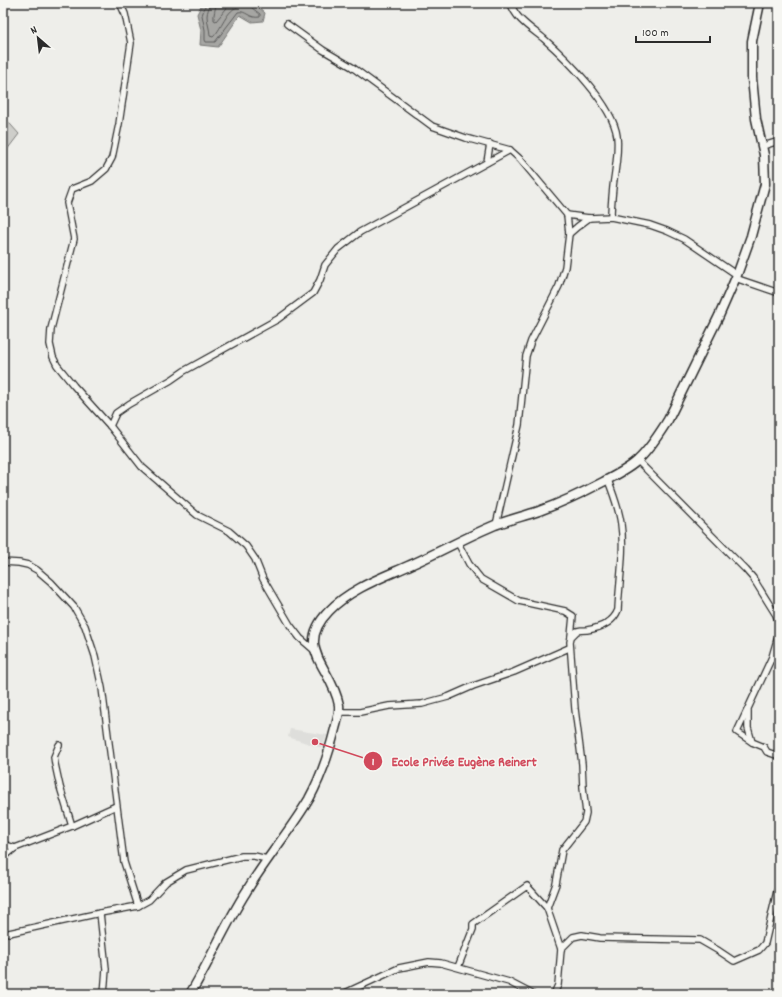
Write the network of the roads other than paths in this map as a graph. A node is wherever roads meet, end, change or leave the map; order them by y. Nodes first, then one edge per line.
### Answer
1 (120, 3) edge
2 (511, 3) edge
3 (760, 3) edge
4 (287, 24) dead end
5 (779, 141) edge
6 (490, 144) junction
7 (763, 146) junction
8 (510, 150) junction
9 (487, 162) junction
10 (567, 215) junction
11 (611, 217) junction
12 (589, 218) junction
13 (569, 234) junction
14 (736, 277) junction
15 (779, 293) edge
16 (110, 426) junction
17 (638, 461) junction
18 (608, 480) junction
19 (496, 525) junction
20 (458, 543) junction
21 (3, 562) edge
22 (779, 622) edge
23 (779, 633) edge
24 (571, 637) junction
25 (569, 648) junction
26 (315, 651) junction
27 (748, 711) junction
28 (339, 712) junction
29 (752, 742) junction
30 (59, 745) dead end
31 (779, 756) edge
32 (116, 806) junction
33 (72, 826) junction
34 (3, 844) edge
35 (15, 848) junction
36 (3, 858) edge
37 (267, 859) junction
38 (779, 889) edge
39 (138, 906) junction
40 (548, 908) junction
41 (100, 914) junction
42 (8, 933) dead end
43 (561, 949) junction
44 (458, 968) junction
45 (104, 994) edge
46 (190, 994) edge
47 (343, 994) edge
48 (532, 994) edge
49 (554, 994) edge

1 - 16 street
2 - 11 street
3 - 7 street
4 - 6 street
5 - 7 street
6 - 8 street
6 - 9 street
7 - 14 street
8 - 9 street
8 - 10 street
9 - 16 street
10 - 12 street
10 - 13 street
11 - 12 street
11 - 14 street
12 - 13 street
13 - 19 street
14 - 15 street
14 - 17 street
16 - 26 street
17 - 18 street
17 - 22 street
18 - 19 street
18 - 24 street
19 - 20 street
20 - 24 street
20 - 26 street
21 - 32 street
23 - 27 street
24 - 25 street
25 - 28 street
25 - 40 street
26 - 28 street
27 - 29 street
27 - 29 street
28 - 37 street
29 - 31 street
30 - 33 street
32 - 33 street
32 - 39 street
33 - 35 street
34 - 35 street
35 - 36 street
37 - 39 street
37 - 46 street
38 - 43 street
39 - 41 street
40 - 43 street
40 - 44 street
41 - 42 street
41 - 45 street
43 - 49 street
44 - 47 street
44 - 48 street

